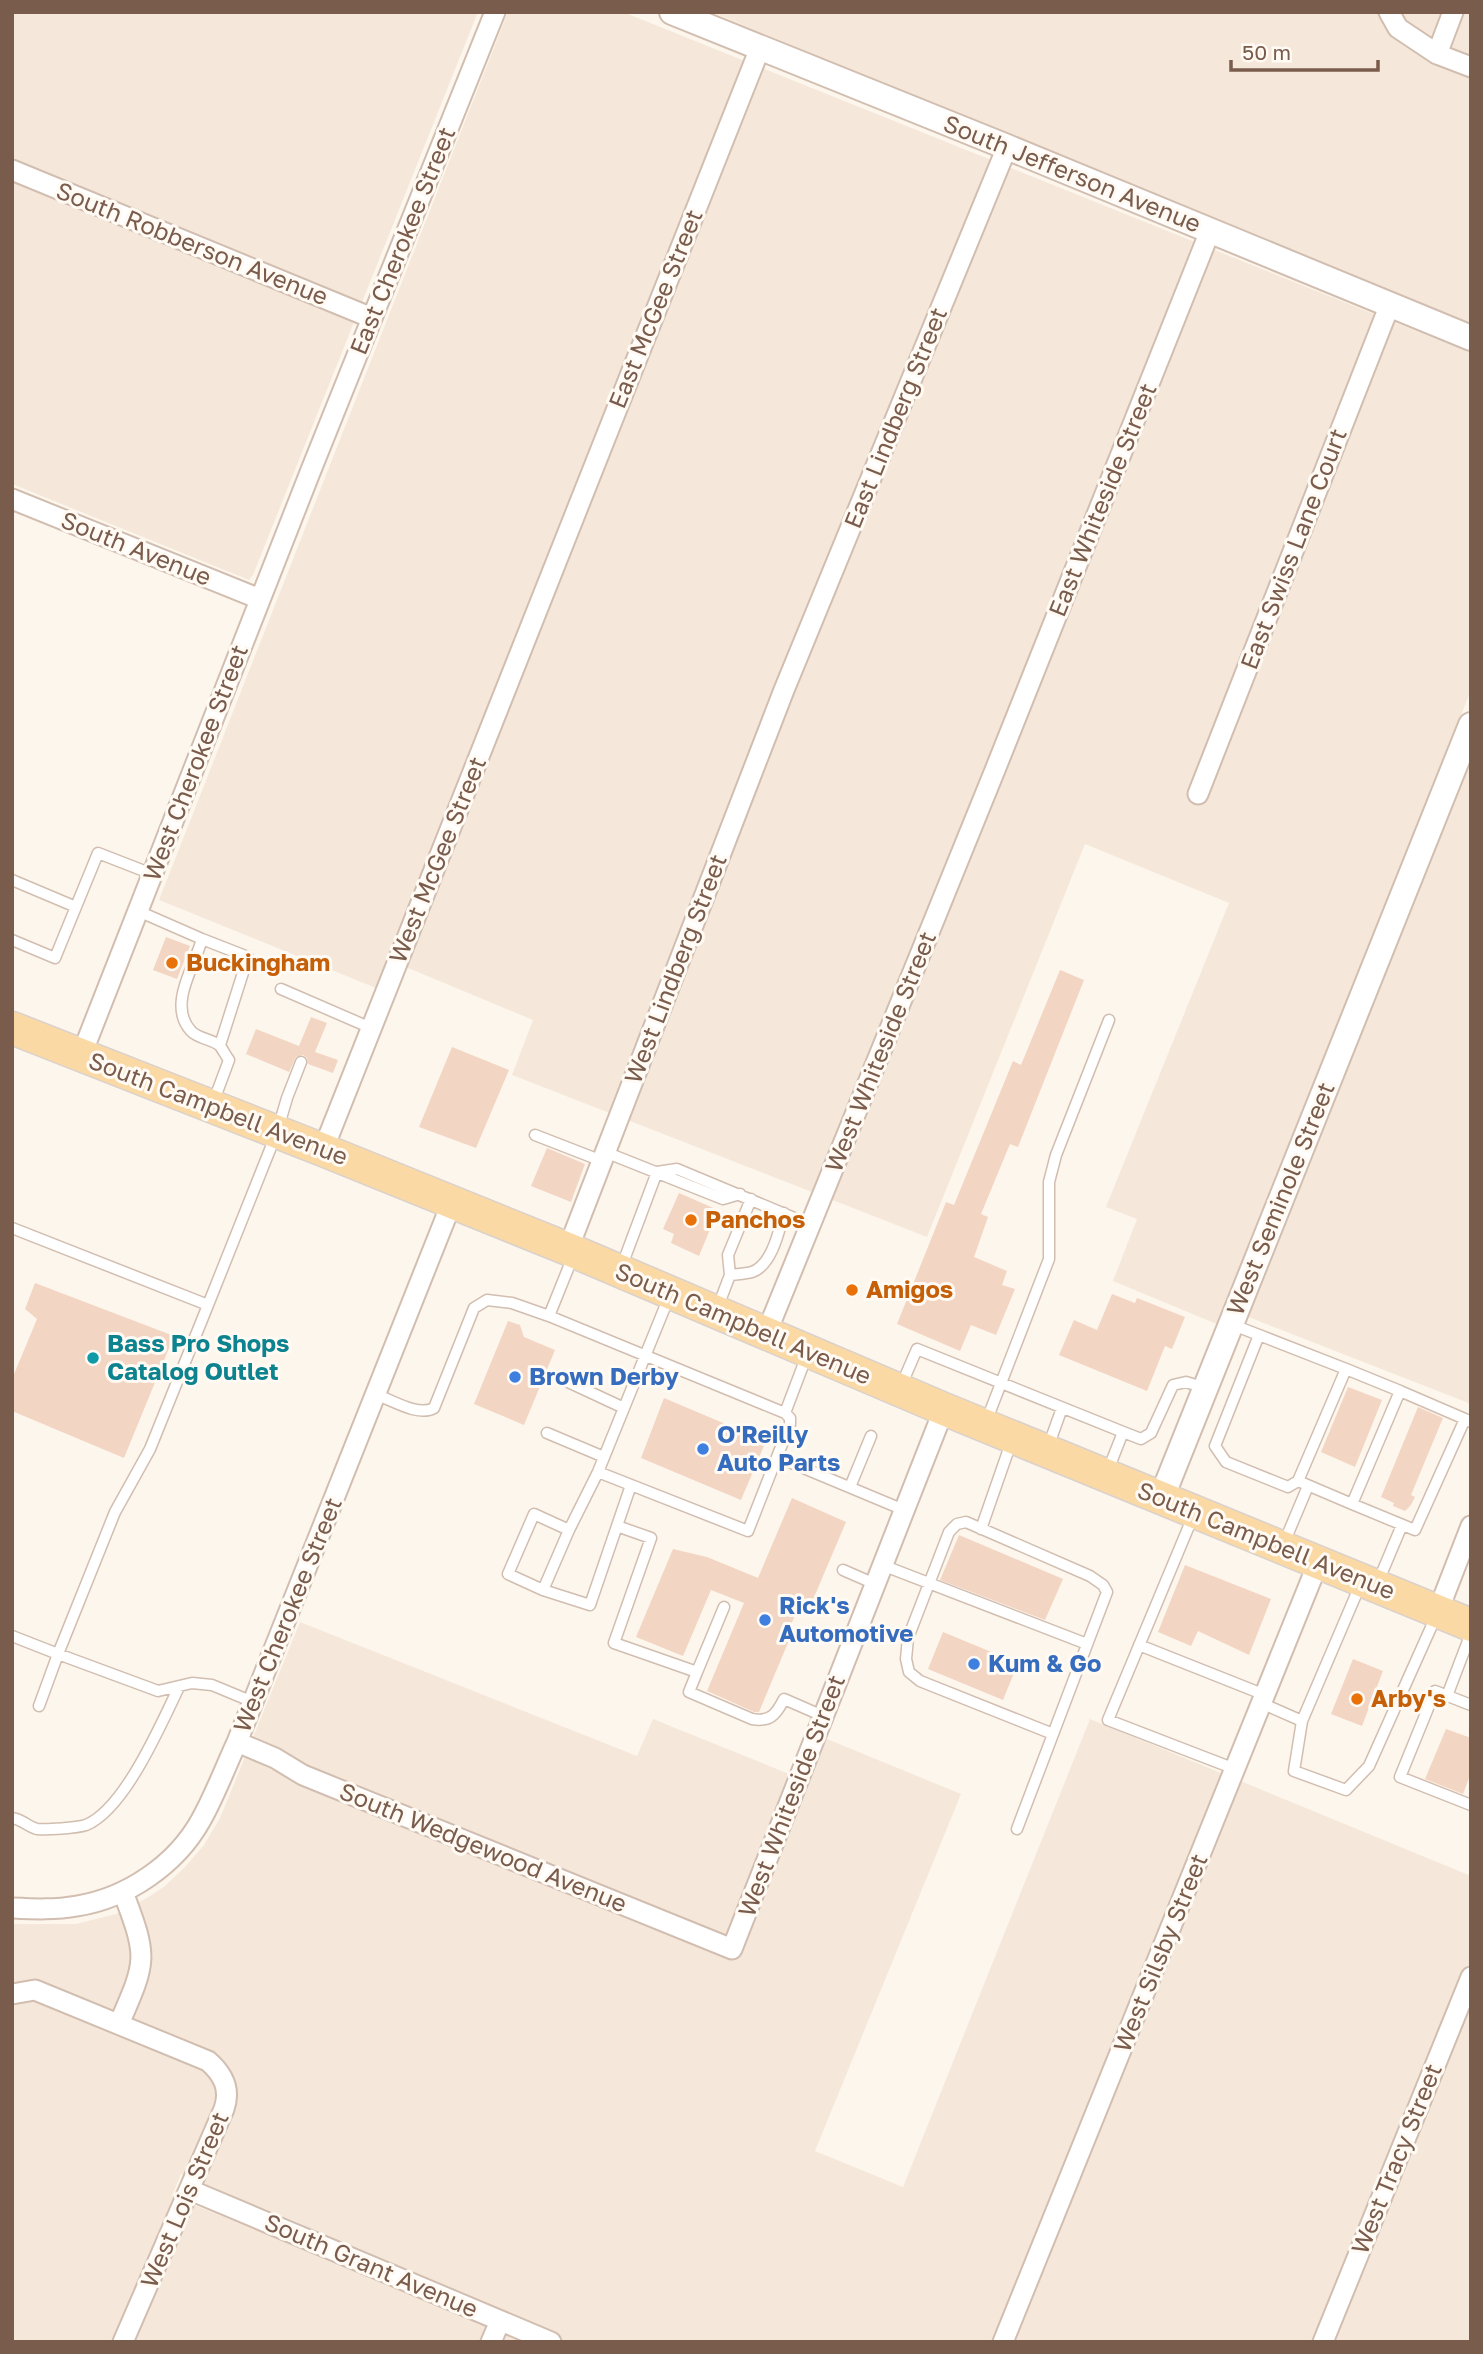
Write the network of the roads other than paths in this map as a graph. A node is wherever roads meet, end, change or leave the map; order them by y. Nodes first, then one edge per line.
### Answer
1 (495, 12) edge
2 (672, 12) edge
3 (1389, 12) edge
4 (1453, 12) edge
5 (760, 48) junction
6 (1437, 54) junction
7 (1471, 67) edge
8 (1007, 147) junction
9 (12, 170) edge
10 (1210, 231) junction
11 (1390, 304) junction
12 (372, 318) junction
13 (1471, 338) edge
14 (311, 470) joint
15 (12, 499) edge
16 (552, 570) joint
17 (260, 599) junction
18 (784, 690) joint
19 (1471, 725) edge
20 (995, 769) joint
21 (1198, 794) dead end
22 (152, 874) junction
23 (12, 880) edge
24 (76, 907) junction
25 (138, 911) junction
26 (202, 939) junction
27 (12, 940) edge
28 (282, 989) dead end
29 (325, 1007) junction
30 (319, 1020) dead end
31 (1109, 1020) dead end
32 (12, 1028) edge
33 (371, 1028) junction
34 (220, 1045) junction
35 (81, 1056) junction
36 (301, 1062) dead end
37 (212, 1107) junction
38 (277, 1132) junction
39 (535, 1135) dead end
40 (323, 1150) junction
41 (604, 1157) junction
42 (657, 1172) junction
43 (751, 1199) junction
44 (452, 1202) junction
45 (784, 1213) junction
46 (811, 1225) junction
47 (12, 1228) edge
48 (571, 1251) junction
49 (620, 1271) junction
50 (730, 1275) junction
51 (670, 1293) junction
52 (208, 1305) junction
53 (716, 1312) junction
54 (550, 1316) junction
55 (1231, 1324) junction
56 (766, 1334) junction
57 (1259, 1335) junction
58 (808, 1352) junction
59 (645, 1355) junction
60 (1346, 1369) junction
61 (566, 1381) dead end
62 (1001, 1383) junction
63 (1205, 1388) junction
64 (899, 1390) junction
65 (1401, 1391) junction
66 (376, 1394) junction
67 (624, 1408) junction
68 (1062, 1408) junction
69 (944, 1409) junction
70 (785, 1413) junction
71 (1468, 1420) edge
72 (984, 1426) junction
73 (1123, 1432) junction
74 (547, 1433) dead end
75 (871, 1436) dead end
76 (1013, 1437) junction
77 (1046, 1451) junction
78 (604, 1457) junction
79 (777, 1457) junction
80 (598, 1472) junction
81 (1106, 1476) junction
82 (1303, 1483) junction
83 (631, 1485) junction
84 (849, 1487) junction
85 (1161, 1499) junction
86 (1352, 1504) junction
87 (904, 1510) junction
88 (1194, 1513) junction
89 (1402, 1525) junction
90 (617, 1526) junction
91 (981, 1529) junction
92 (569, 1530) junction
93 (1469, 1534) edge
94 (1282, 1548) junction
95 (1318, 1563) junction
96 (843, 1570) dead end
97 (879, 1575) junction
98 (929, 1584) junction
99 (1369, 1584) junction
100 (543, 1590) junction
101 (724, 1607) dead end
102 (1438, 1611) junction
103 (1471, 1625) edge
104 (1471, 1633) edge
105 (12, 1636) edge
106 (1087, 1644) junction
107 (1139, 1645) junction
108 (58, 1654) junction
109 (697, 1672) junction
110 (179, 1687) junction
111 (1447, 1696) junction
112 (1263, 1699) junction
113 (253, 1702) junction
114 (1471, 1705) edge
115 (39, 1706) dead end
116 (823, 1716) junction
117 (1301, 1721) junction
118 (1053, 1734) junction
119 (237, 1742) junction
120 (1235, 1769) junction
121 (1471, 1805) edge
122 (12, 1818) edge
123 (1017, 1829) dead end
124 (123, 1892) junction
125 (12, 1908) edge
126 (732, 1949) joint
127 (1471, 1977) edge
128 (12, 1994) edge
129 (119, 2024) junction
130 (190, 2190) junction
131 (500, 2321) junction
132 (123, 2342) edge
133 (492, 2342) edge
134 (551, 2342) edge
135 (1003, 2342) edge
136 (1323, 2342) edge

1 - 12 street, East Cherokee Street
2 - 5 street, South Jefferson Avenue
3 - 6 street
4 - 6 street
5 - 8 street, South Jefferson Avenue
5 - 16 street, East McGee Street
6 - 7 street
8 - 10 street, South Jefferson Avenue
8 - 18 street, East Lindberg Street
9 - 12 street, South Robberson Avenue
10 - 11 street, South Jefferson Avenue
10 - 20 street, East Whiteside Street
11 - 13 street, South Jefferson Avenue
11 - 21 street, East Swiss Lane Court
12 - 14 street, East Cherokee Street
14 - 17 street, West Cherokee Street
15 - 17 street, South Avenue
16 - 33 street, West McGee Street
17 - 22 street, West Cherokee Street
18 - 41 street, West Lindberg Street
19 - 55 street, West Seminole Street
20 - 46 street, West Whiteside Street
22 - 24 lane
22 - 25 street, West Cherokee Street
23 - 24 lane
24 - 27 lane
25 - 26 lane
25 - 35 street, West Cherokee Street
26 - 34 lane
26 - 34 lane
28 - 29 lane
29 - 30 lane
29 - 33 lane
31 - 62 lane
32 - 35 main road, South Campbell Avenue
33 - 40 street, West McGee Street
34 - 37 lane
35 - 37 main road, South Campbell Avenue
36 - 38 lane
37 - 38 main road, South Campbell Avenue
38 - 40 main road, South Campbell Avenue
38 - 52 lane
39 - 41 lane
40 - 44 main road, South Campbell Avenue
41 - 42 lane
41 - 48 street, West Lindberg Street
42 - 43 lane
42 - 49 lane
43 - 45 lane
43 - 50 lane
44 - 48 main road, South Campbell Avenue
44 - 66 street, West Cherokee Street
45 - 46 lane
45 - 50 lane
46 - 56 street, West Whiteside Street
47 - 52 lane
48 - 49 main road, South Campbell Avenue
48 - 54 lane
49 - 51 main road, South Campbell Avenue
50 - 53 lane
51 - 53 main road, South Campbell Avenue
51 - 59 lane
52 - 108 lane
53 - 56 main road, South Campbell Avenue
54 - 59 lane
54 - 66 lane
55 - 57 lane
55 - 63 street, West Seminole Street
56 - 58 main road, South Campbell Avenue
57 - 60 lane
57 - 82 lane
58 - 64 main road, South Campbell Avenue
58 - 70 lane
59 - 67 lane
59 - 70 lane
60 - 65 lane
60 - 82 lane
61 - 67 lane
62 - 64 lane
62 - 68 lane
62 - 72 lane
63 - 73 lane
63 - 85 street, West Seminole Street
64 - 69 main road, South Campbell Avenue
65 - 71 lane
65 - 86 lane
66 - 113 street, West Cherokee Street
67 - 78 lane
68 - 73 lane
68 - 77 lane
69 - 72 main road, South Campbell Avenue
69 - 87 street, West Whiteside Street
70 - 79 lane
71 - 89 lane
72 - 76 main road, South Campbell Avenue
73 - 81 lane
74 - 78 lane
75 - 84 lane
76 - 77 main road, South Campbell Avenue
76 - 91 lane
77 - 81 main road, South Campbell Avenue
78 - 80 lane
79 - 83 lane
79 - 84 lane
80 - 83 lane
80 - 92 lane
81 - 85 main road, South Campbell Avenue
82 - 86 lane
82 - 94 lane
83 - 90 lane
84 - 87 lane
85 - 88 main road, South Campbell Avenue
86 - 89 lane
87 - 97 street, West Whiteside Street
88 - 94 main road, South Campbell Avenue
88 - 107 lane
89 - 99 lane
90 - 100 lane
90 - 109 lane
91 - 98 lane
91 - 106 lane
92 - 100 lane
92 - 100 lane
93 - 102 street
94 - 95 main road, South Campbell Avenue
95 - 99 main road, South Campbell Avenue
95 - 112 street, West Silsby Street
96 - 97 lane
97 - 98 lane
97 - 116 street, West Whiteside Street
98 - 106 lane
98 - 118 lane
99 - 102 main road, South Campbell Avenue
99 - 117 lane
101 - 109 lane
102 - 103 main road, South Campbell Avenue
102 - 117 lane
104 - 111 lane
105 - 108 lane
106 - 118 lane
107 - 112 lane
107 - 120 lane
108 - 110 lane
108 - 115 lane
109 - 116 lane
110 - 113 lane
110 - 122 lane
111 - 114 lane
111 - 121 lane
112 - 117 lane
112 - 120 street, West Silsby Street
113 - 119 street, West Cherokee Street
116 - 126 street, West Whiteside Street
118 - 123 lane
119 - 124 street, West Cherokee Street
119 - 126 street, South Wedgewood Avenue
120 - 135 street, West Silsby Street
124 - 125 street, West Cherokee Street
124 - 129 street
127 - 136 street, West Tracy Street
128 - 129 street
129 - 130 street, West Lois Street
130 - 131 street, South Grant Avenue
130 - 132 street, West Lois Street
131 - 133 street
131 - 134 street, South Grant Avenue

